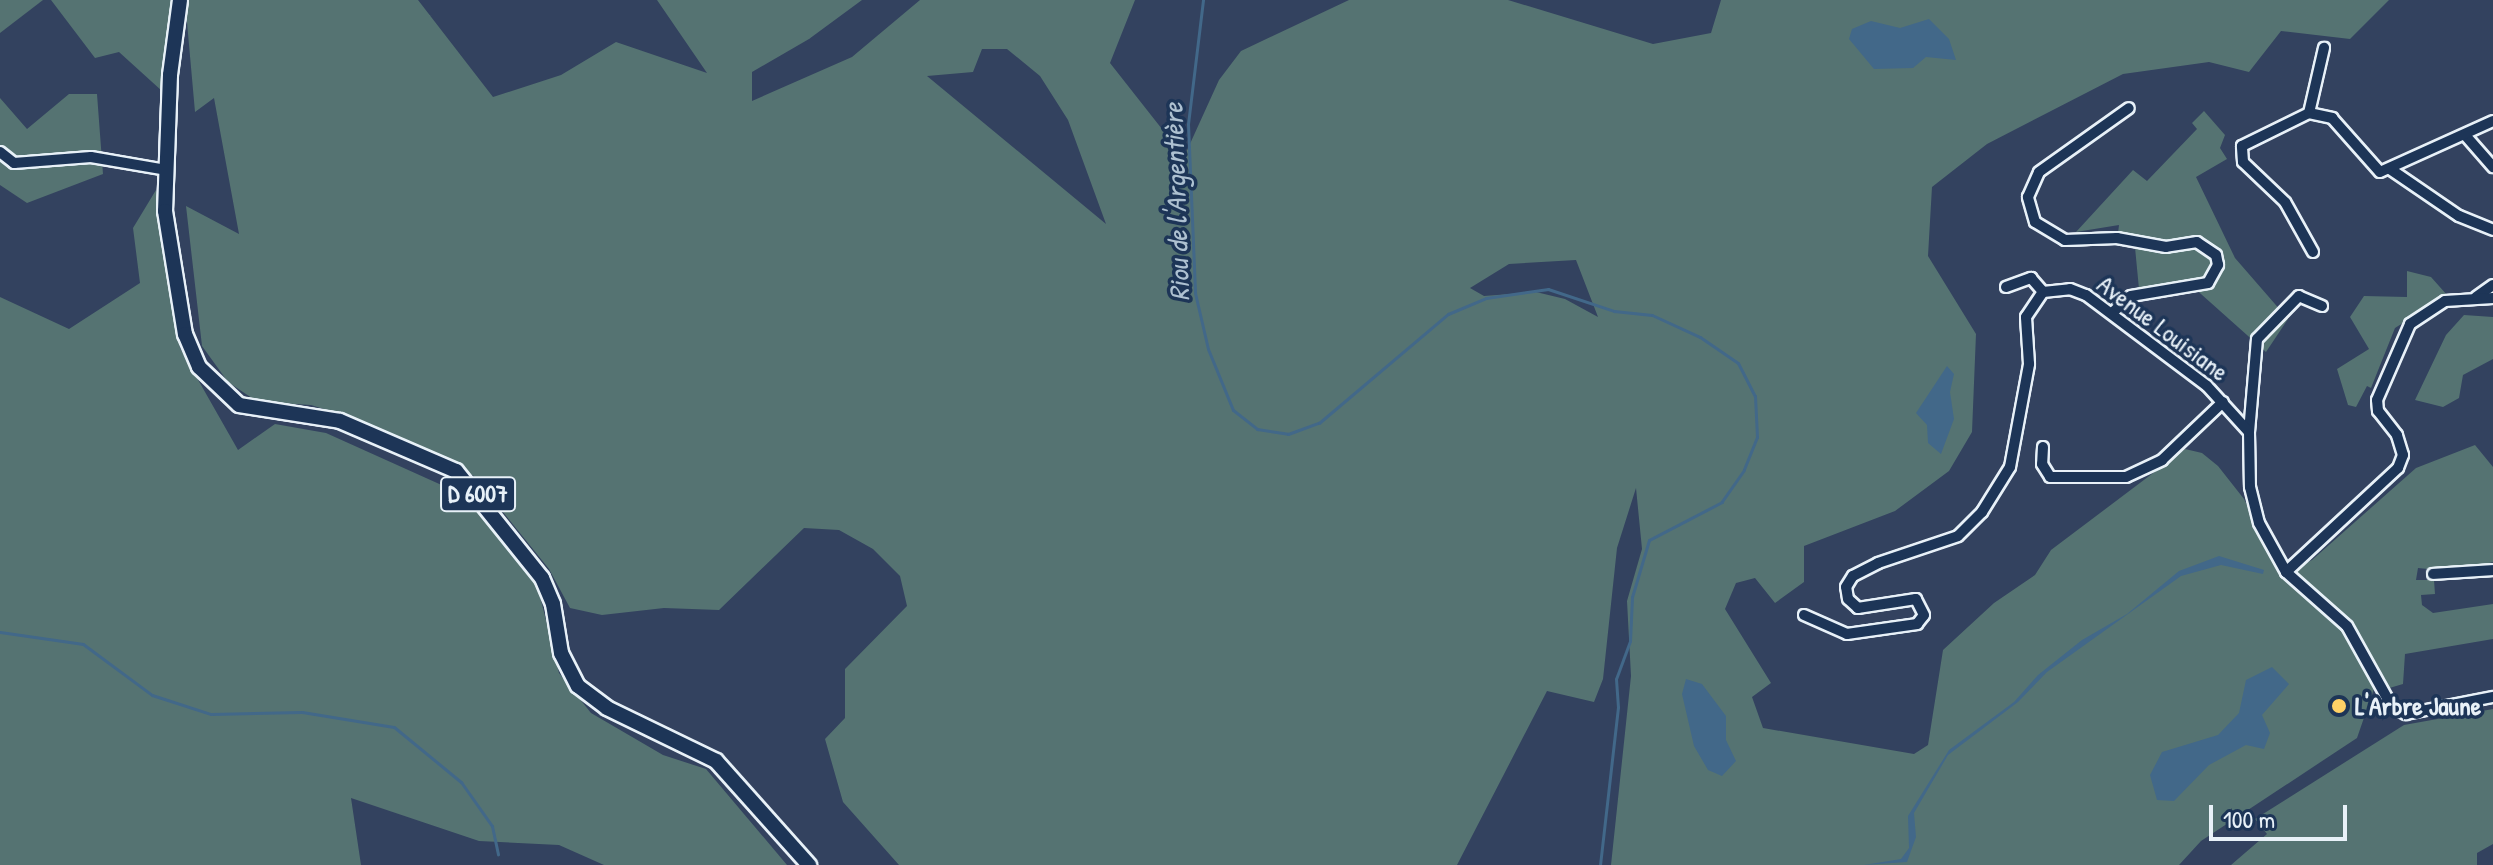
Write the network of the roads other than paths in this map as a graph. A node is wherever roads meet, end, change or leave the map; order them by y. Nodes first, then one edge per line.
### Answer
1 (180, 0) edge
2 (2324, 48) dead end
3 (2129, 108) dead end
4 (2309, 113) junction
5 (2493, 121) edge
6 (2465, 135) junction
7 (0, 152) edge
8 (2493, 167) edge
9 (2390, 169) junction
10 (166, 170) junction
11 (2493, 230) edge
12 (2313, 252) dead end
13 (2493, 285) edge
14 (2006, 287) dead end
15 (2043, 292) junction
16 (2476, 297) junction
17 (2493, 298) edge
18 (2322, 306) dead end
19 (2112, 313) junction
20 (2223, 402) junction
21 (2249, 432) junction
22 (2043, 447) dead end
23 (2493, 570) edge
24 (2286, 572) junction
25 (2433, 574) dead end
26 (1804, 615) dead end
27 (2493, 697) edge
28 (809, 865) edge

1 - 10 main road, D 6007
2 - 4 street
3 - 19 street
4 - 9 street
4 - 12 street
5 - 6 street
6 - 8 street
6 - 9 street
7 - 10 street
9 - 11 street
10 - 28 main road, D 6007
13 - 16 street
14 - 15 street, Avenue Louisiane
15 - 19 street, Avenue Louisiane
15 - 26 street
16 - 17 street
16 - 24 street
18 - 21 street
19 - 20 street, Avenue Louisiane
20 - 21 street, Avenue Louisiane
20 - 22 street
21 - 24 street
23 - 25 street
24 - 27 street

